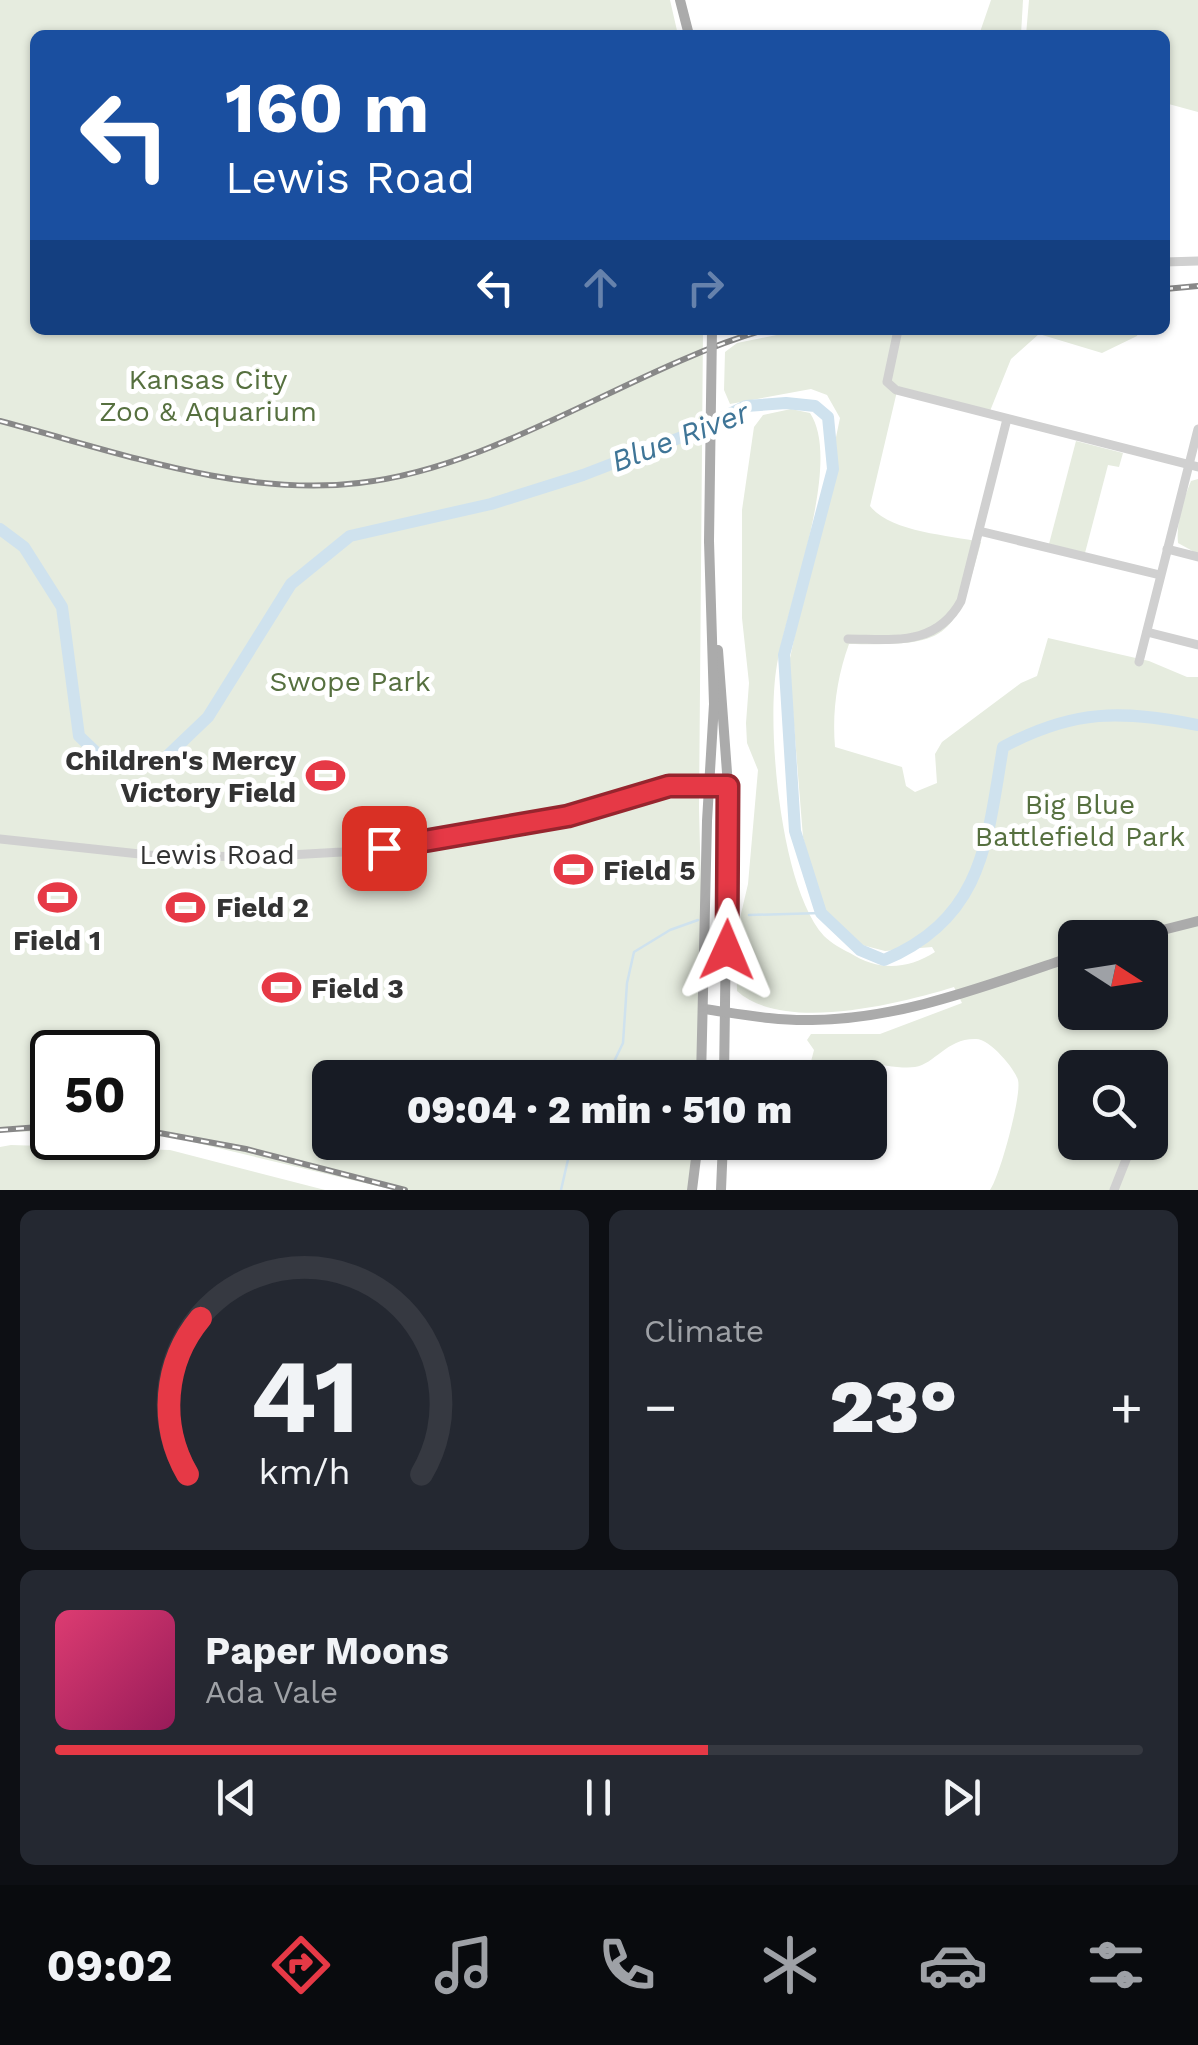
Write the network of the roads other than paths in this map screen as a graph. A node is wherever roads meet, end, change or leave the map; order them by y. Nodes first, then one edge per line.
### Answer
1 (680, 0) edge
2 (688, 30) edge
3 (1198, 261) edge
4 (1170, 262) edge
5 (712, 335) edge
6 (897, 335) edge
7 (1007, 419) junction
8 (1198, 429) edge
9 (1193, 466) edge
10 (979, 531) junction
11 (1167, 549) junction
12 (1198, 557) edge
13 (1160, 576) junction
14 (712, 620) junction
15 (1147, 632) junction
16 (848, 639) dead end
17 (1198, 645) edge
18 (1139, 662) dead end
19 (710, 785) junction
20 (728, 786) junction
21 (0, 839) edge
22 (1198, 921) edge
23 (1168, 929) edge
24 (1058, 962) edge
25 (704, 1009) junction
26 (726, 1012) junction
27 (702, 1060) edge
28 (725, 1060) edge
29 (696, 1160) edge
30 (722, 1160) edge
31 (1126, 1160) edge
32 (692, 1190) edge
33 (721, 1190) edge
34 (1114, 1190) edge

1 - 2 main road
3 - 4 street
5 - 14 main road, bridge
6 - 7 street
7 - 9 street
7 - 10 street
8 - 9 street
9 - 11 street
10 - 13 street
10 - 16 street
11 - 12 street
11 - 13 street
13 - 15 street
14 - 19 main road
14 - 20 main road
15 - 17 street
15 - 18 street
19 - 20 street, Lewis Road
19 - 21 street, Lewis Road
19 - 25 main road
20 - 26 main road
22 - 23 main road
24 - 26 main road
25 - 26 main road
25 - 27 main road
26 - 28 main road
29 - 32 main road
30 - 33 main road
31 - 34 street

